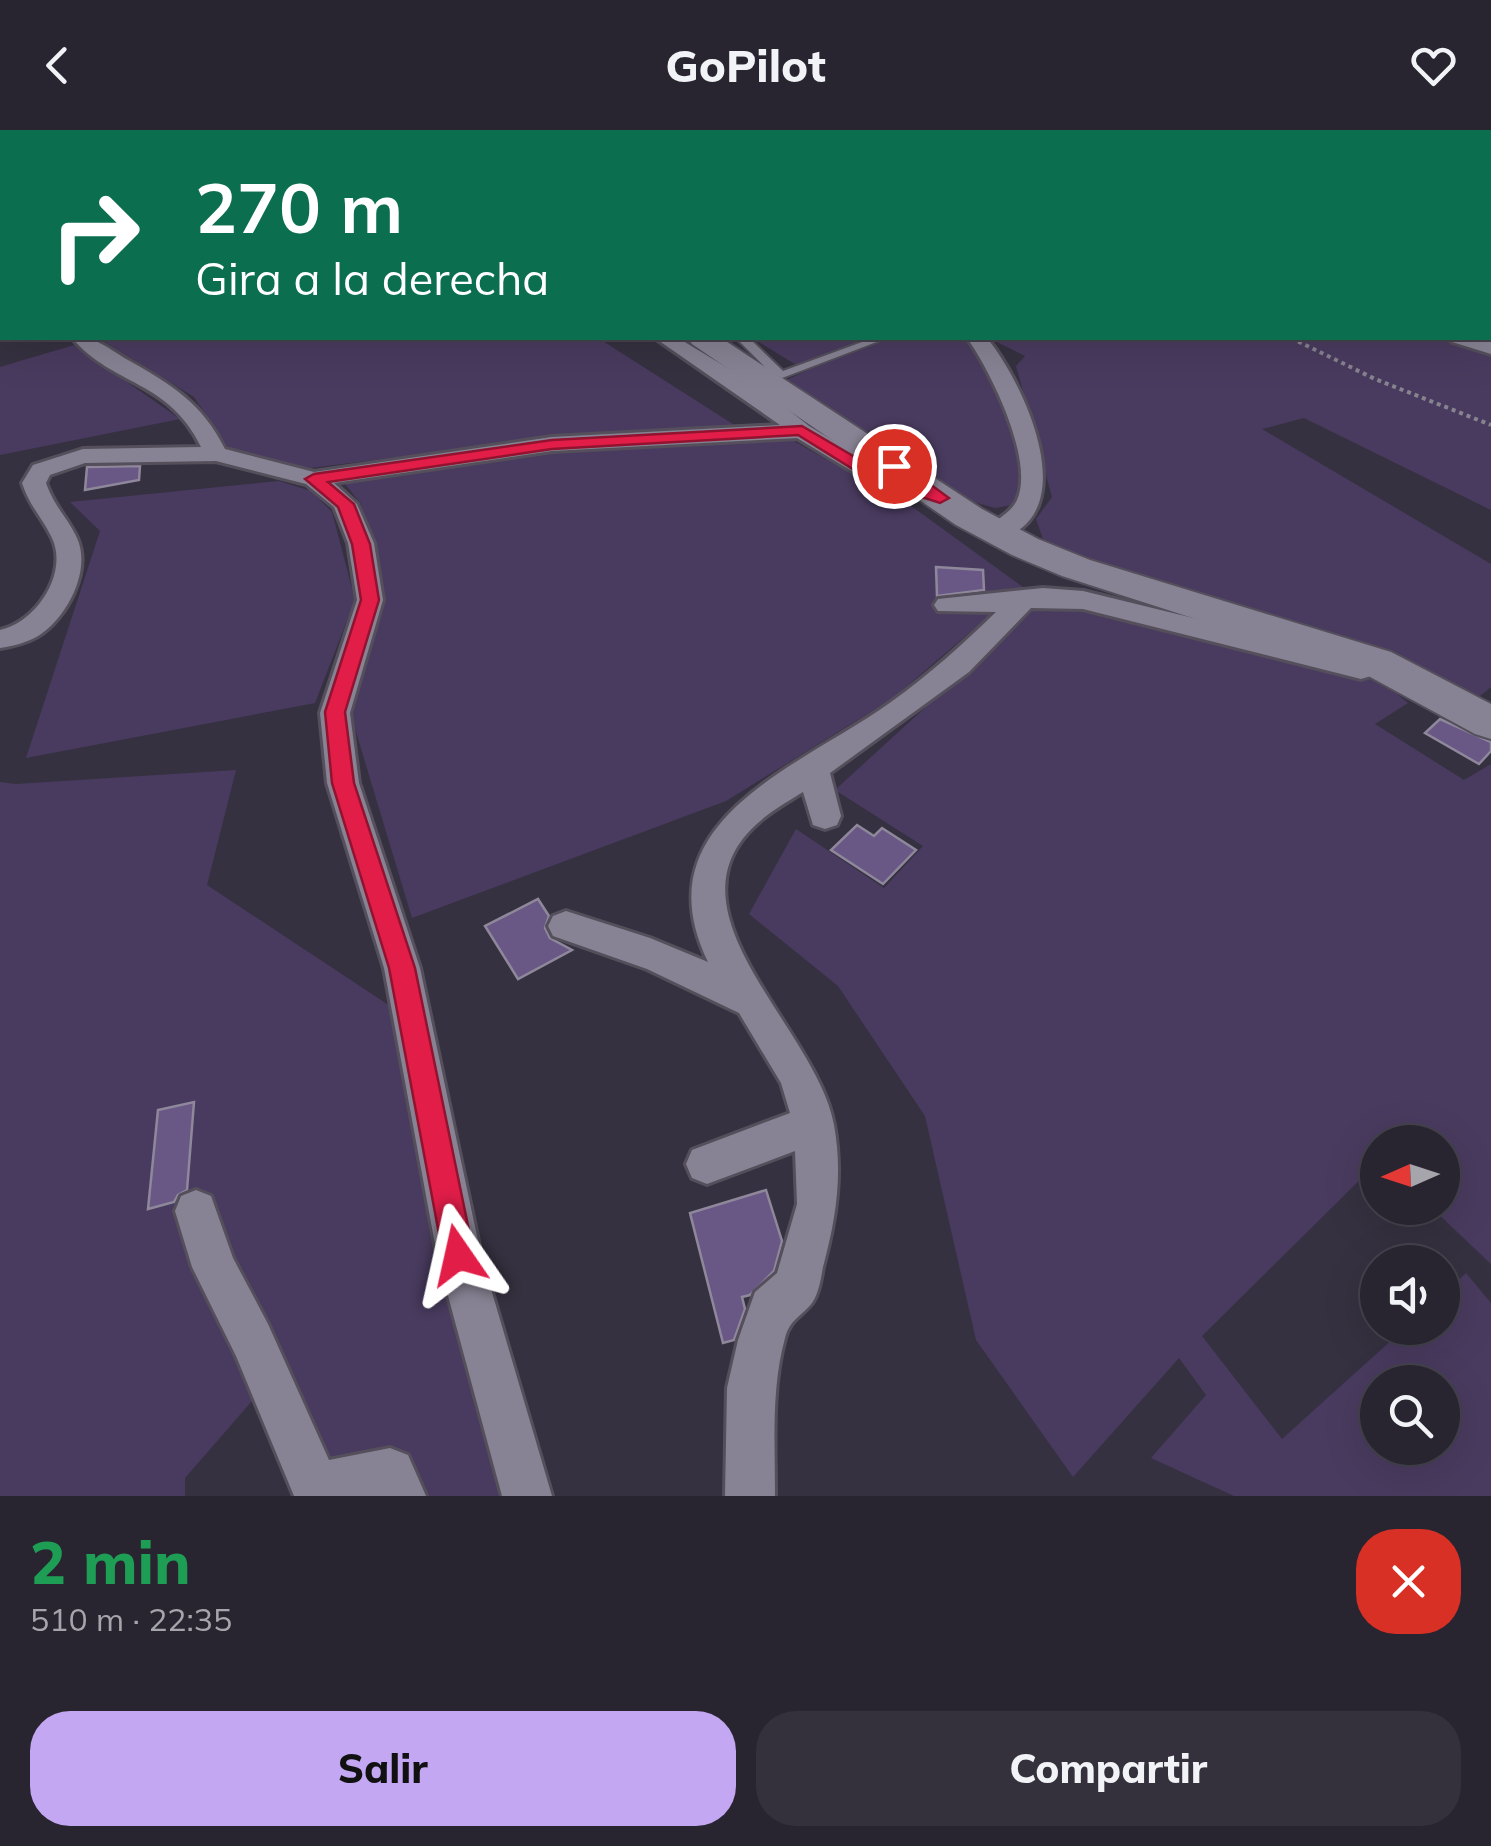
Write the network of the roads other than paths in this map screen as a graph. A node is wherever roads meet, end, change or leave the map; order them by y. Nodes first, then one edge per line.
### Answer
1 (85, 340) edge
2 (668, 340) edge
3 (705, 340) edge
4 (745, 340) edge
5 (877, 340) edge
6 (978, 340) edge
7 (1465, 340) edge
8 (1491, 348) edge
9 (802, 430) junction
10 (216, 454) junction
11 (314, 479) junction
12 (940, 498) junction
13 (996, 532) junction
14 (1022, 602) junction
15 (948, 605) dead end
16 (0, 638) edge
17 (1421, 686) junction
18 (1491, 723) edge
19 (813, 766) junction
20 (825, 816) dead end
21 (566, 926) dead end
22 (750, 1001) junction
23 (814, 1124) junction
24 (708, 1164) dead end
25 (196, 1211) dead end
26 (401, 1496) edge
27 (527, 1496) edge
28 (750, 1496) edge

1 - 10 street
2 - 9 street
3 - 12 street
4 - 5 lane
6 - 13 street
7 - 8 street
9 - 11 street
9 - 12 street
10 - 11 street
10 - 16 street
11 - 27 street
12 - 13 street
13 - 17 street
14 - 15 street
14 - 17 street
14 - 19 street
17 - 18 street
19 - 20 street
19 - 22 street
21 - 22 street
22 - 23 street
23 - 24 street
23 - 28 street
25 - 26 street

